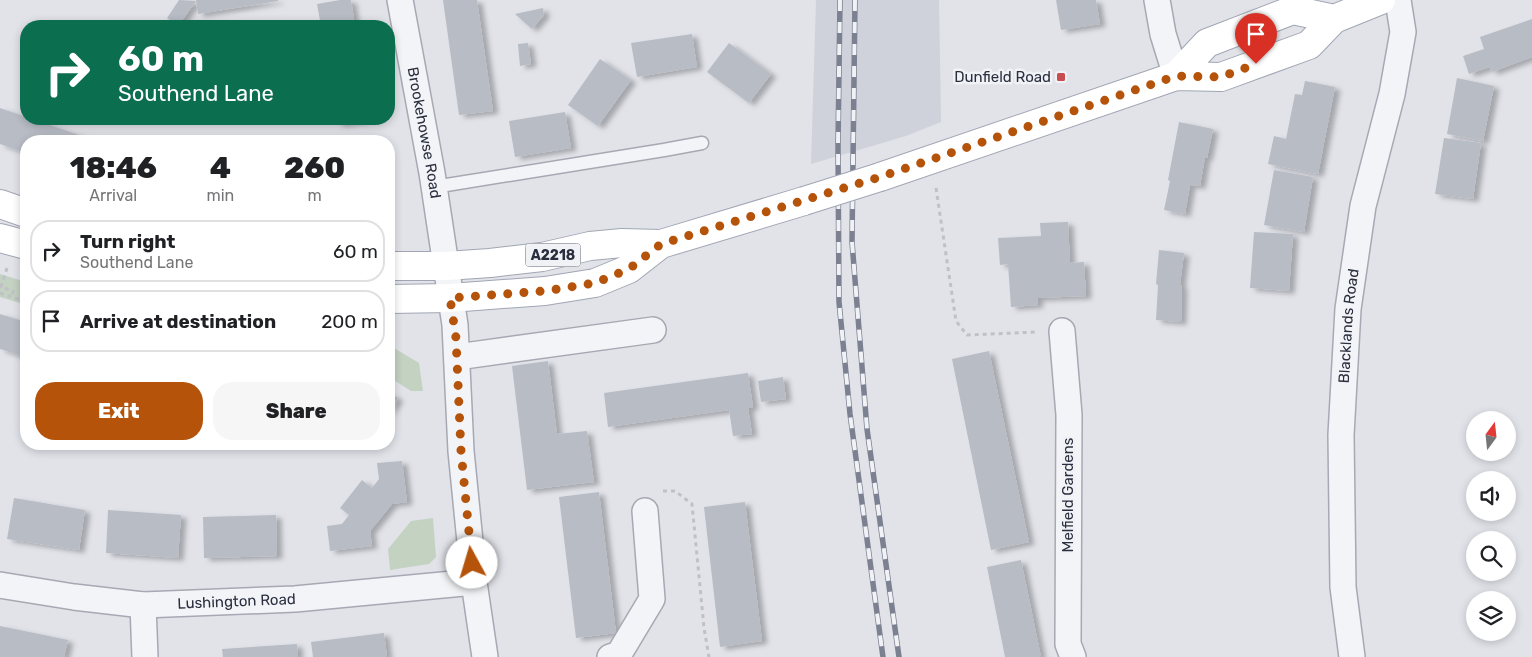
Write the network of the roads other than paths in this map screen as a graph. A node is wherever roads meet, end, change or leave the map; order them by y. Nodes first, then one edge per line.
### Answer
1 (400, 0) edge
2 (1157, 0) edge
3 (1381, 0) edge
4 (1398, 0) edge
5 (1334, 19) junction
6 (1176, 76) junction
7 (702, 143) dead end
8 (434, 187) junction
9 (0, 204) edge
10 (20, 211) edge
11 (0, 238) edge
12 (20, 243) edge
13 (661, 244) junction
14 (395, 266) edge
15 (446, 266) junction
16 (450, 298) junction
17 (395, 299) edge
18 (653, 330) dead end
19 (1062, 331) road end
20 (457, 357) junction
21 (645, 511) road end
22 (474, 582) junction
23 (0, 585) edge
24 (143, 606) junction
25 (145, 657) edge
26 (485, 657) edge
27 (610, 657) edge
28 (1073, 657) edge
29 (1352, 657) edge

1 - 8 street, Brookehowse Road
2 - 6 street
3 - 5 main road, A2218
4 - 29 street, Blacklands Road
5 - 6 main road, A2218
5 - 6 main road, A2218
6 - 13 main road, A2218, bridge
7 - 8 lane
8 - 15 street, Brookehowse Road
9 - 10 main road
11 - 12 main road
13 - 15 main road, A2218
13 - 16 main road, A2218
14 - 15 main road, A2218
15 - 16 street
16 - 17 main road, A2218
16 - 20 street
18 - 20 street
19 - 28 street, Melfield Gardens
20 - 22 street
21 - 27 street
22 - 24 street, Lushington Road
22 - 26 street
23 - 24 street, Lushington Road
24 - 25 street

